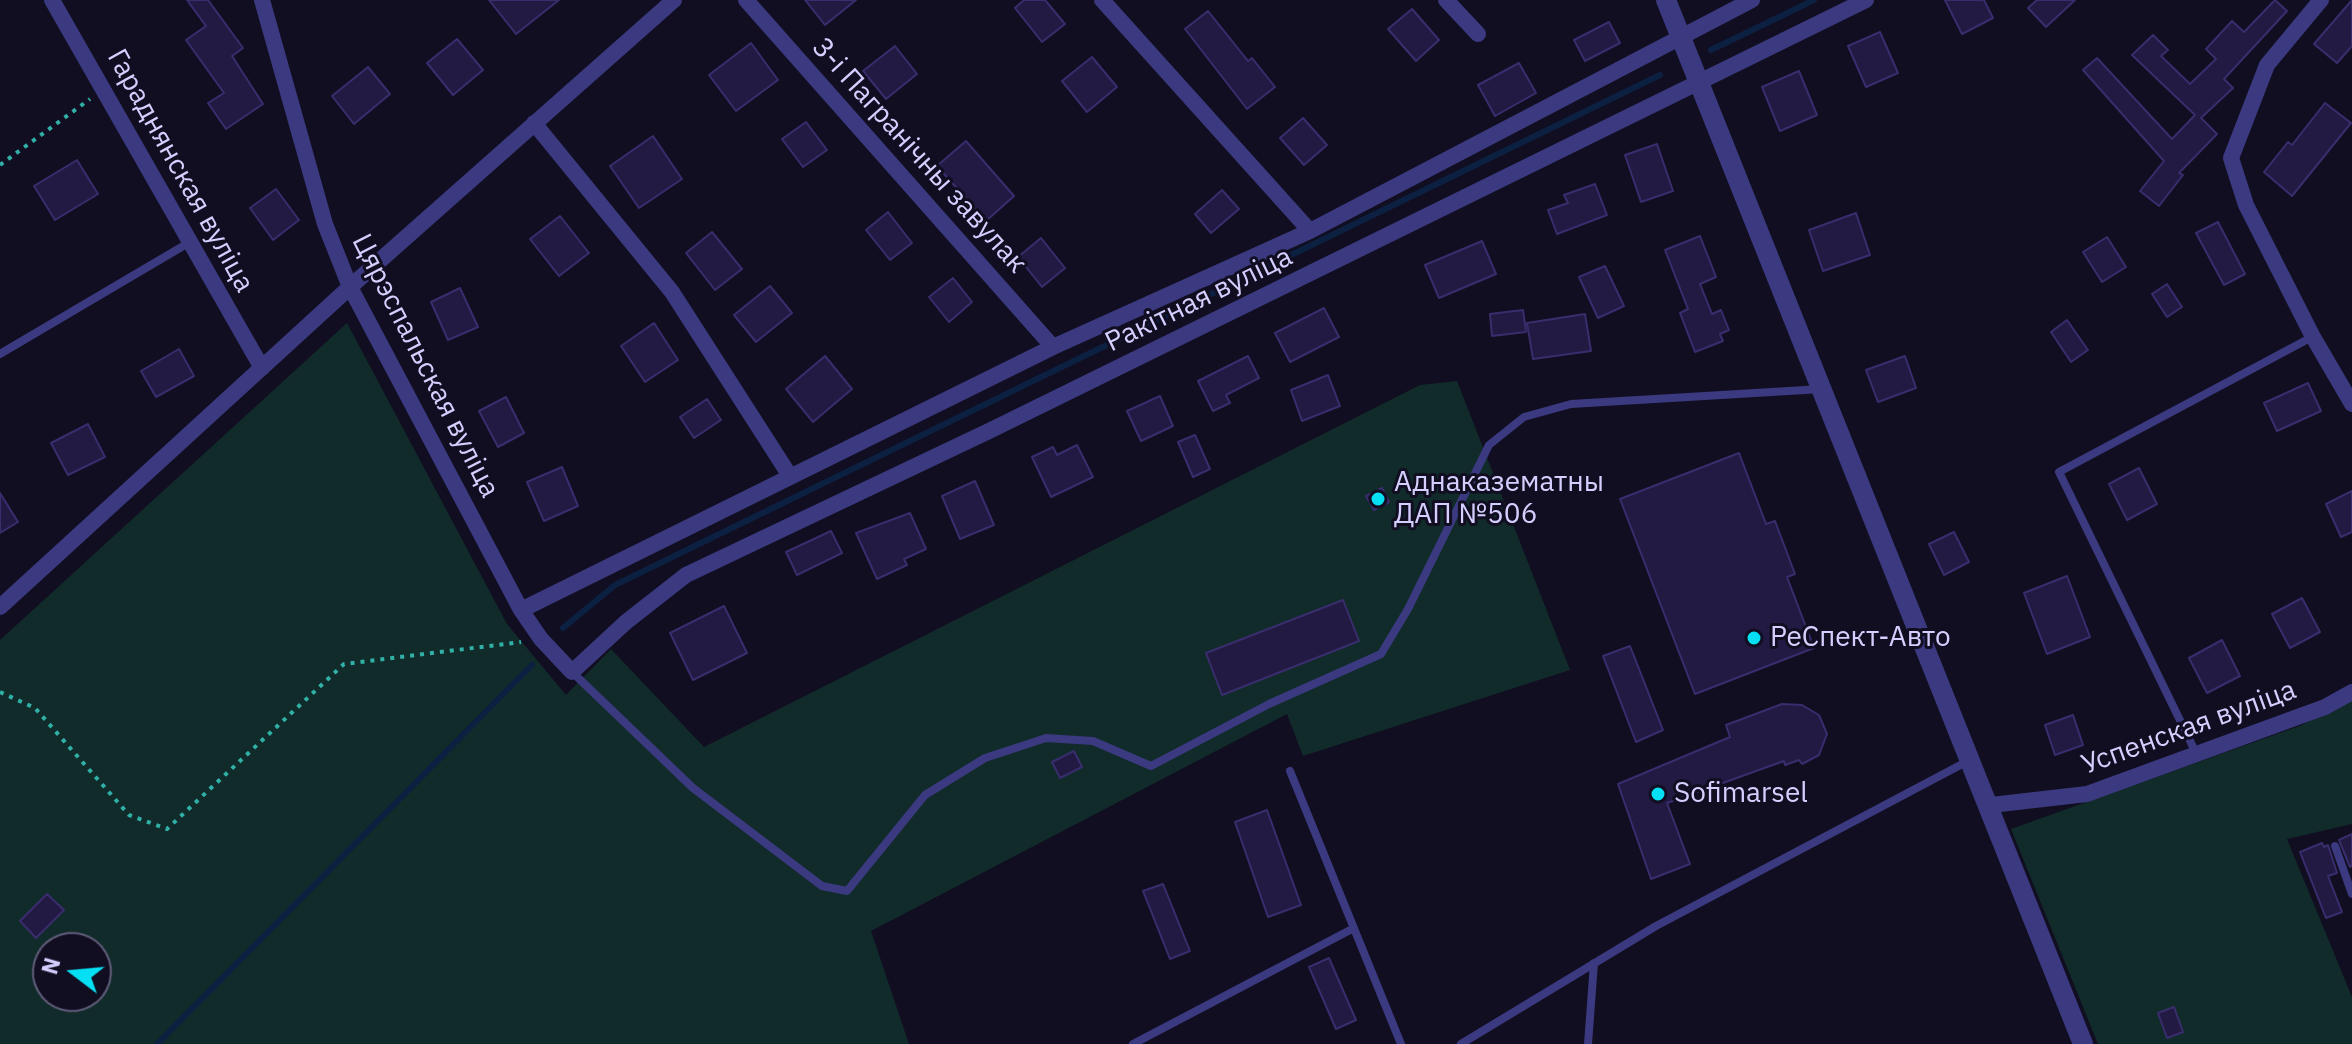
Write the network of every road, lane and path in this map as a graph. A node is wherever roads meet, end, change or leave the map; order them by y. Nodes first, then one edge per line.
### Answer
1 (52, 0) edge
2 (262, 0) edge
3 (674, 0) edge
4 (746, 0) edge
5 (1102, 0) edge
6 (1446, 0) edge
7 (1666, 0) edge
8 (1752, 0) edge
9 (1866, 0) edge
10 (2321, 0) edge
11 (1478, 34) dead end
12 (1679, 35) junction
13 (1699, 84) junction
14 (105, 88) junction
15 (534, 123) junction
16 (0, 165) edge
17 (1310, 231) junction
18 (190, 242) junction
19 (350, 287) junction
20 (2313, 337) junction
21 (1053, 347) junction
22 (0, 354) edge
23 (262, 368) junction
24 (1822, 389) junction
25 (2352, 404) edge
26 (790, 476) junction
27 (0, 607) edge
28 (521, 610) junction
29 (541, 639) junction
30 (572, 672) junction
31 (0, 692) edge
32 (2352, 692) edge
33 (2195, 751) junction
34 (1972, 759) junction
35 (1290, 771) dead end
36 (1991, 805) junction
37 (2335, 846) dead end
38 (2352, 894) edge
39 (1354, 928) junction
40 (1594, 963) junction
41 (1133, 1044) edge
42 (1401, 1044) edge
43 (1461, 1044) edge
44 (1588, 1044) edge
45 (2083, 1044) edge

1 - 14 street, Гараднянская вуліца
2 - 19 street, Цярэспальская вуліца
3 - 15 street
4 - 21 street, 3-і Пагранічны завулак
5 - 17 street
6 - 11 street
7 - 12 street
8 - 12 street, Ракітная вуліца
9 - 13 street, Ракітная вуліца
10 - 20 street
12 - 13 street
12 - 17 street, Ракітная вуліца
13 - 24 street
13 - 30 street, Ракітная вуліца
14 - 16 path
14 - 18 street, Гараднянская вуліца
15 - 19 street
15 - 26 street
17 - 21 street, Ракітная вуліца
18 - 22 lane
18 - 23 street, Гараднянская вуліца
19 - 23 street
19 - 28 street, Цярэспальская вуліца
20 - 25 street
20 - 33 lane
21 - 26 street, Ракітная вуліца
23 - 27 street
24 - 30 lane
24 - 34 street
26 - 28 street, Ракітная вуліца
28 - 29 street, Цярэспальская вуліца
29 - 30 street, Цярэспальская вуліца
29 - 31 path
32 - 33 street, Успенская вуліца
33 - 36 street, Успенская вуліца
34 - 36 street
34 - 40 lane
35 - 39 lane
36 - 45 street
37 - 38 lane
39 - 41 lane
39 - 42 lane
40 - 43 lane
40 - 44 lane

